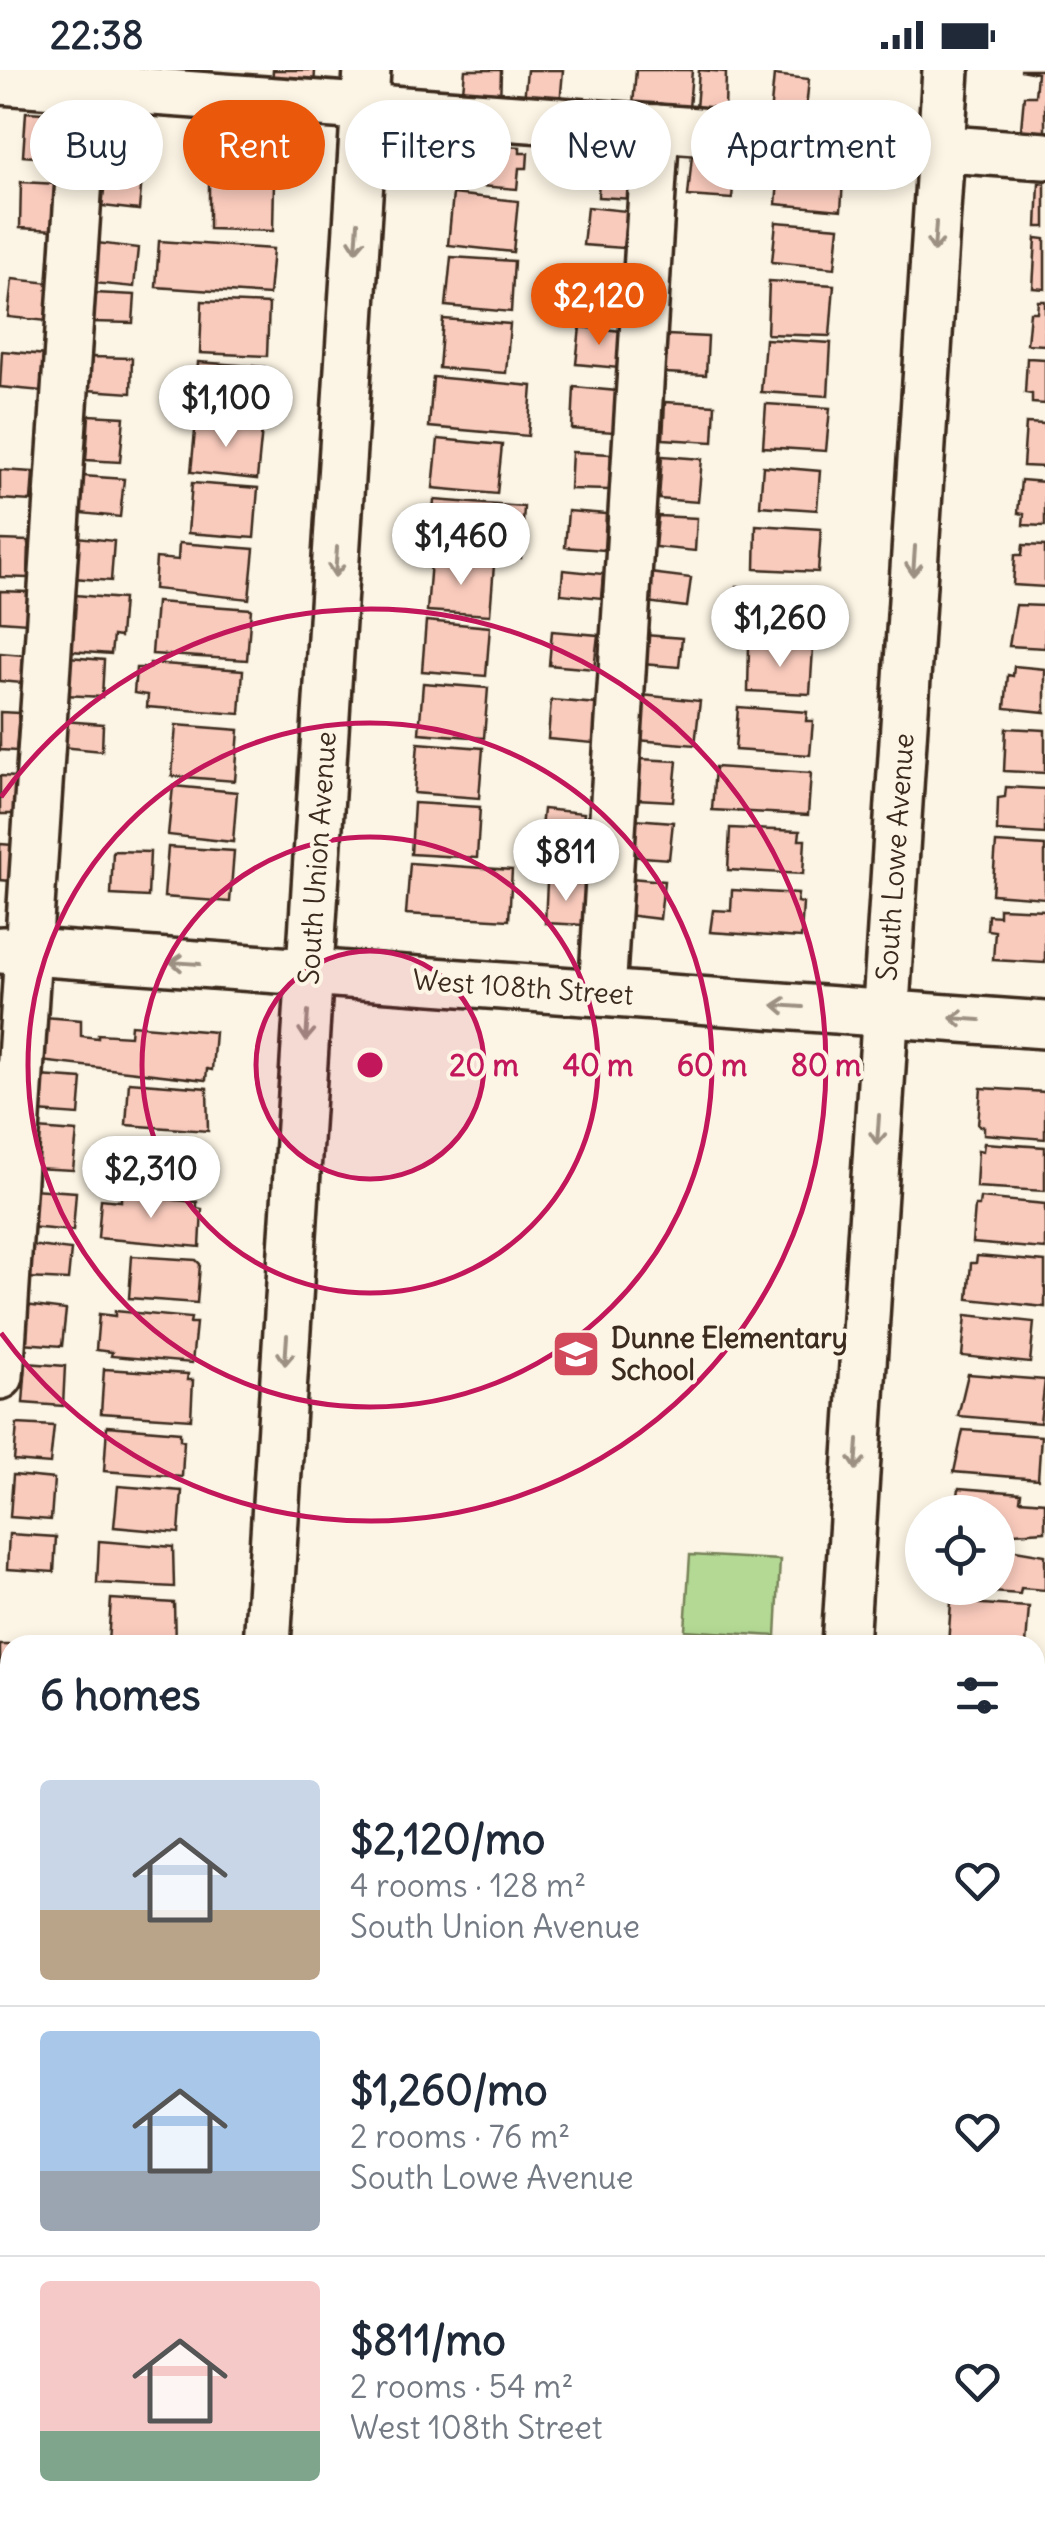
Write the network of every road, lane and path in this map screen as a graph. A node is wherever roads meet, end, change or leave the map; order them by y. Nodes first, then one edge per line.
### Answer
1 (946, 70) edge
2 (0, 82) edge
3 (84, 88) junction
4 (366, 89) edge
5 (531, 111) edge
6 (671, 129) edge
7 (941, 148) junction
8 (1045, 156) edge
9 (652, 190) edge
10 (14, 951) edge
11 (310, 972) junction
12 (602, 993) junction
13 (885, 1013) junction
14 (1045, 1025) edge
15 (0, 1376) edge
16 (268, 1635) edge
17 (845, 1635) edge

1 - 7 street, South Lowe Avenue
2 - 3 street
3 - 4 street
3 - 10 street
4 - 5 street
4 -> 11 street, South Union Avenue
6 - 7 street
7 - 8 street
7 -> 13 street, South Lowe Avenue
9 - 12 street
11 -> 10 street, West 108th Street
10 - 15 street
11 - 12 street, West 108th Street
11 -> 16 street, South Union Avenue
13 -> 12 street, West 108th Street
14 -> 13 street, West 108th Street
13 -> 17 street, South Lowe Avenue

